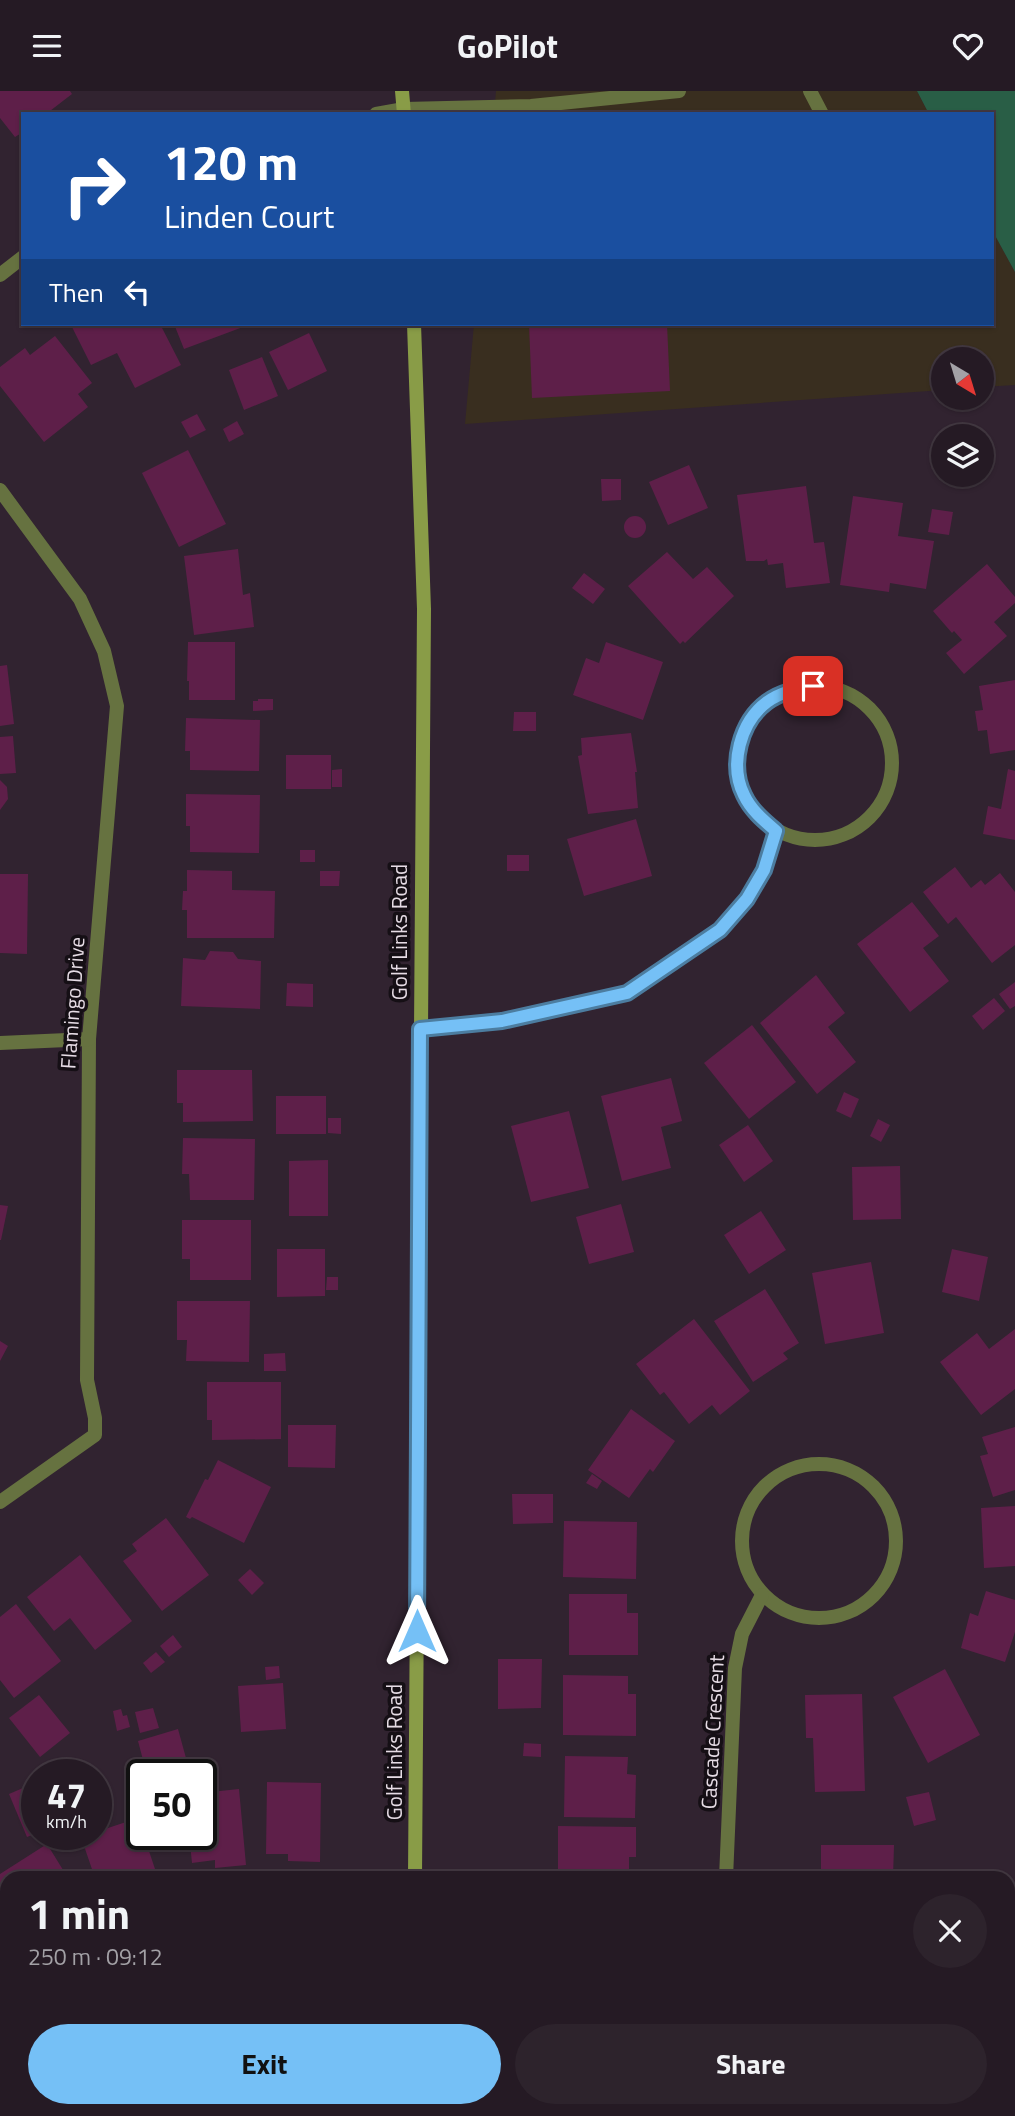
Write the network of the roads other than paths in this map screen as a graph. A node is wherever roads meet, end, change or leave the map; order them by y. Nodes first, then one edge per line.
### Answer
1 (402, 91) edge
2 (679, 91) edge
3 (810, 91) edge
4 (404, 111) edge
5 (821, 112) edge
6 (21, 259) edge
7 (0, 275) edge
8 (414, 326) edge
9 (0, 490) edge
10 (776, 831) junction
11 (420, 1029) junction
12 (89, 1039) junction
13 (0, 1043) edge
14 (0, 1502) edge
15 (762, 1595) junction
16 (415, 1871) edge
17 (726, 1871) edge

1 - 4 main road
2 - 4 street
3 - 5 street
6 - 7 street
8 - 11 main road, Golf Links Road
9 - 12 street, Flamingo Drive
10 - 10 street
10 - 11 street
11 - 16 main road, Golf Links Road
12 - 13 street
12 - 14 street, Flamingo Drive
15 - 15 street
15 - 17 street, Cascade Crescent

